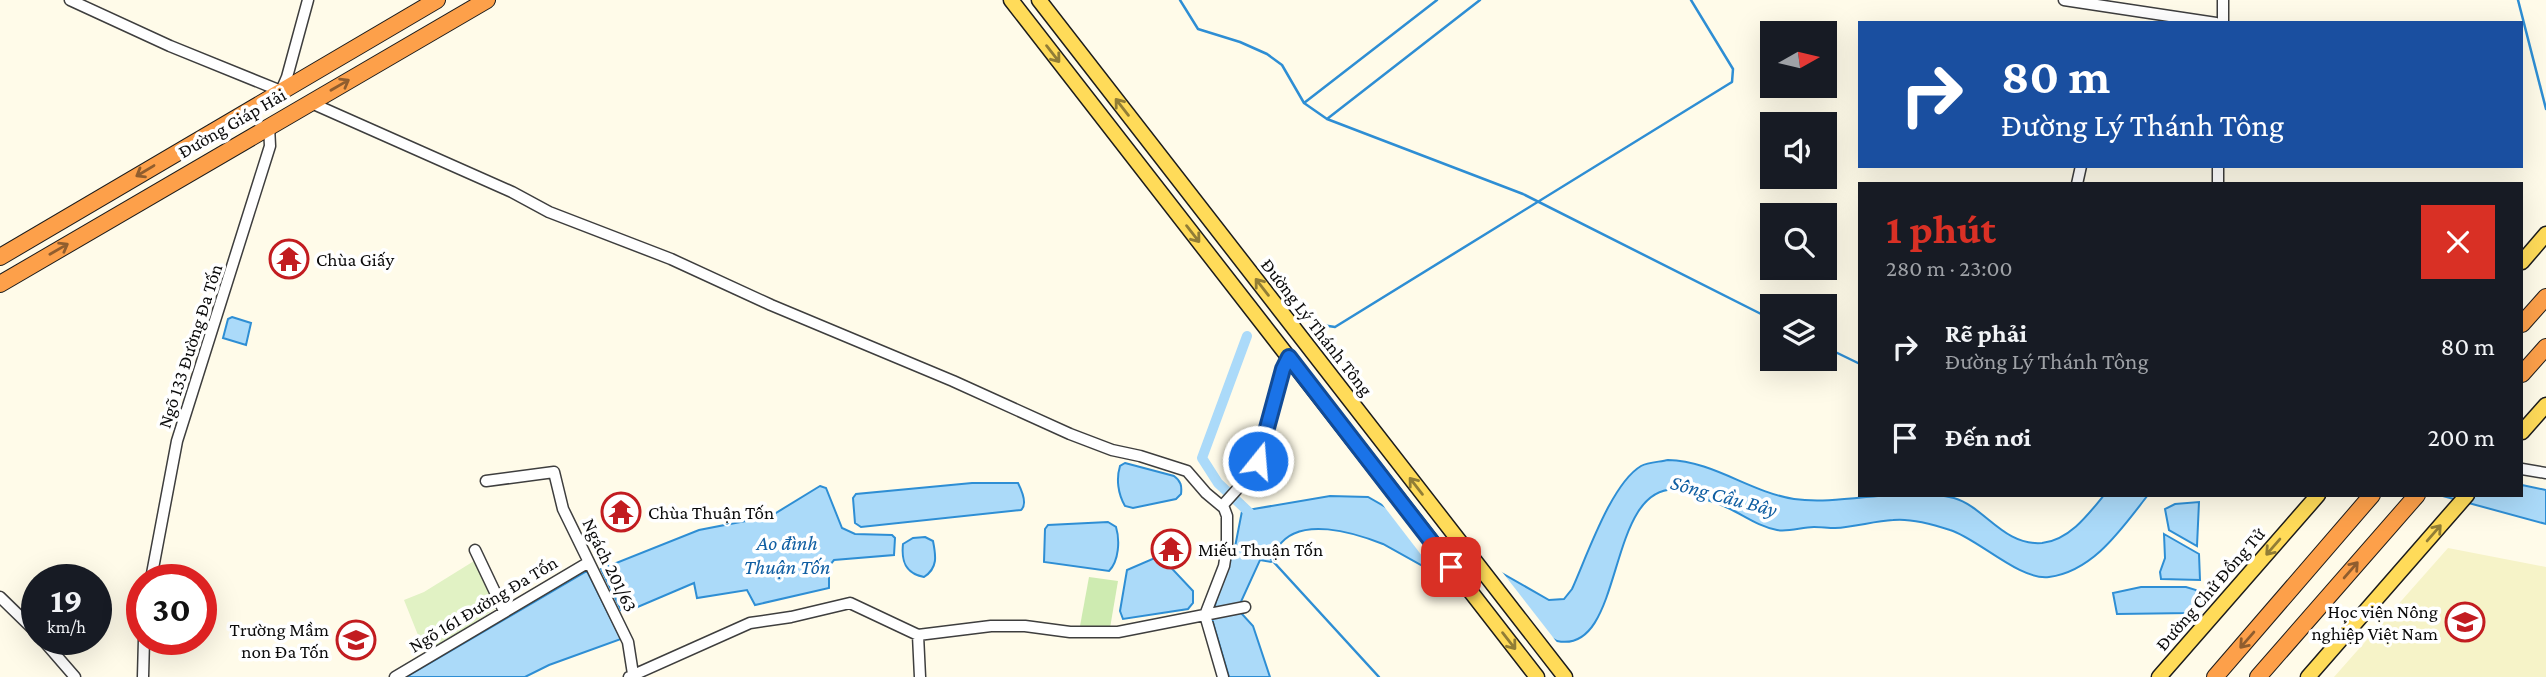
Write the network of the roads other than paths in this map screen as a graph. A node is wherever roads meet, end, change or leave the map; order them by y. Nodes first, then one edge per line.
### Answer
1 (70, 0) edge
2 (308, 0) edge
3 (437, 0) edge
4 (487, 0) edge
5 (1011, 0) edge
6 (1039, 0) edge
7 (2064, 0) edge
8 (2223, 0) edge
9 (2137, 11) junction
10 (2134, 21) edge
11 (2203, 21) edge
12 (2222, 21) edge
13 (281, 91) junction
14 (309, 102) junction
15 (257, 105) junction
16 (293, 112) junction
17 (269, 126) junction
18 (2546, 234) edge
19 (0, 257) edge
20 (2523, 261) edge
21 (0, 284) edge
22 (2546, 297) edge
23 (1290, 323) junction
24 (2523, 323) edge
25 (1273, 337) junction
26 (2546, 347) edge
27 (1289, 357) junction
28 (2523, 373) edge
29 (2546, 405) edge
30 (2523, 431) edge
31 (2523, 469) edge
32 (2546, 473) edge
33 (486, 481) dead end
34 (2316, 497) edge
35 (2370, 497) edge
36 (2415, 497) edge
37 (2465, 497) edge
38 (1225, 504) junction
39 (475, 550) dead end
40 (589, 562) junction
41 (154, 564) edge
42 (0, 597) edge
43 (1245, 607) dead end
44 (504, 611) junction
45 (1208, 615) junction
46 (21, 617) edge
47 (918, 635) junction
48 (56, 655) edge
49 (144, 655) edge
50 (631, 676) edge
51 (2216, 676) edge
52 (75, 677) edge
53 (143, 677) edge
54 (395, 677) edge
55 (920, 677) edge
56 (1223, 677) edge
57 (1537, 677) edge
58 (1565, 677) edge
59 (2159, 677) edge
60 (2258, 677) edge
61 (2308, 677) edge

1 - 13 street
2 - 13 street
3 - 13 highway, Đường Giáp Hải
14 -> 4 highway, Đường Giáp Hải
5 -> 25 main road
23 -> 6 main road, Đường Lý Thánh Tông
7 - 9 street
8 - 12 street
9 - 10 street
9 - 11 street
13 - 15 highway, Đường Giáp Hải
13 - 16 highway
14 - 16 highway, Đường Giáp Hải
14 - 38 street
15 - 17 highway
15 -> 19 highway, Đường Giáp Hải
16 - 17 highway, Đường Giáp Hải
21 -> 17 highway, Đường Giáp Hải
17 - 41 street, Ngõ 133 Đường Đa Tốn
18 - 20 main road
22 - 24 highway
23 - 25 main road
58 -> 23 main road, Đường Lý Thánh Tông
25 - 27 main road
26 - 28 highway
27 - 38 street
27 -> 57 main road
29 - 30 main road
31 - 32 street
33 - 40 street, Ngách 201/63
34 -> 59 main road, Đường Chử Đồng Tử
35 -> 51 highway
60 -> 36 highway
61 -> 37 main road
38 - 45 street
39 - 44 street
40 - 44 street, Ngõ 161 Đường Đa Tốn
40 - 50 street, Ngách 201/63
42 - 46 street
43 - 45 street
44 - 54 street, Ngõ 161 Đường Đa Tốn
45 - 47 street
45 - 56 street
47 - 50 street
47 - 55 street
48 - 52 street
49 - 53 street

